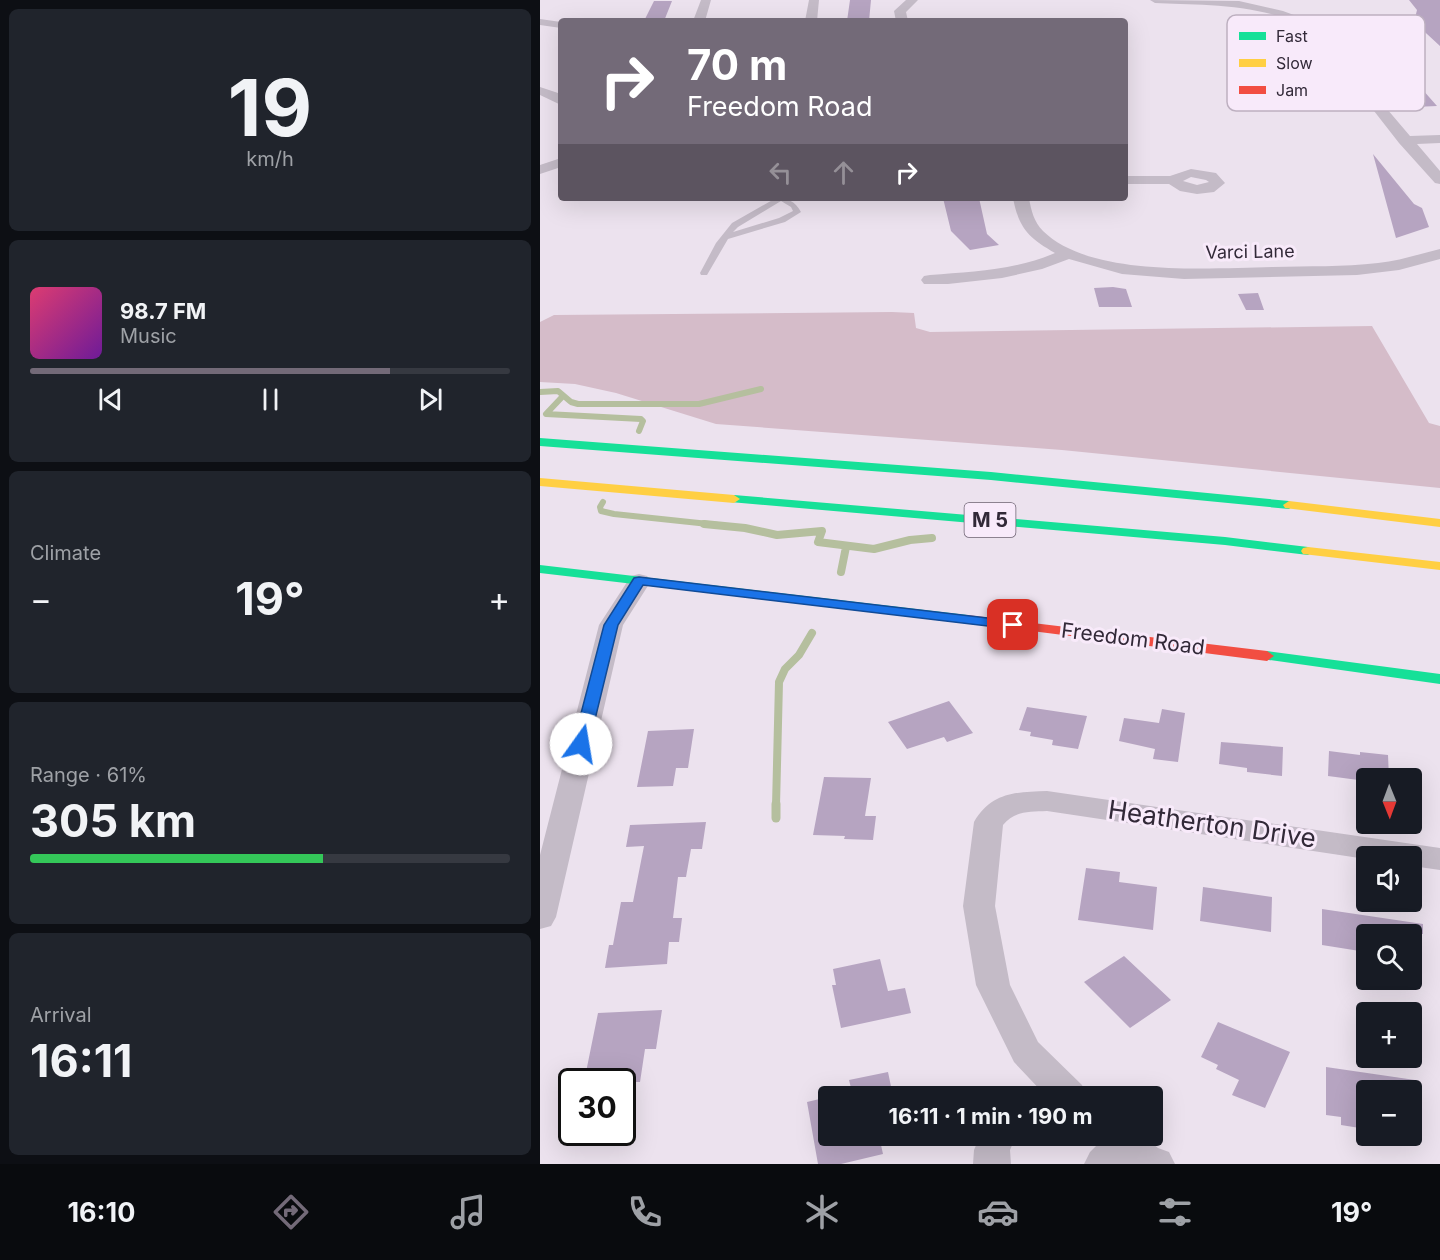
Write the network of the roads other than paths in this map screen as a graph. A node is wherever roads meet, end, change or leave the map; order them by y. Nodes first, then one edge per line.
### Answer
1 (706, 0) edge
2 (814, 0) edge
3 (913, 0) edge
4 (1155, 0) edge
5 (1280, 0) edge
6 (1268, 8) junction
7 (1286, 15) edge
8 (700, 18) edge
9 (811, 18) edge
10 (901, 18) edge
11 (540, 22) edge
12 (558, 25) edge
13 (540, 91) edge
14 (558, 100) edge
15 (1380, 111) edge
16 (1440, 139) edge
17 (1404, 140) junction
18 (558, 163) edge
19 (540, 170) edge
20 (1128, 180) edge
21 (1174, 180) dead end
22 (1440, 180) edge
23 (776, 201) edge
24 (786, 201) edge
25 (1022, 201) edge
26 (725, 237) junction
27 (1066, 251) junction
28 (1440, 254) edge
29 (704, 273) dead end
30 (930, 280) dead end
31 (540, 442) edge
32 (540, 482) edge
33 (1440, 523) edge
34 (1440, 566) edge
35 (540, 569) edge
36 (639, 581) junction
37 (1440, 679) edge
38 (1440, 859) edge
39 (540, 917) edge
40 (1052, 1086) edge
41 (994, 1146) edge
42 (1114, 1147) edge
43 (992, 1164) edge
44 (1156, 1164) edge

1 - 8 street
2 - 9 street
3 - 10 street
4 - 6 street
5 - 6 street
6 - 7 street
11 - 12 street
13 - 14 street
15 - 17 street
16 - 17 street
17 - 22 street
18 - 19 street
20 - 21 street
23 - 26 lane
24 - 26 lane
25 - 27 street, Varci Lane
26 - 29 lane
27 - 28 street, Varci Lane
27 - 30 street
31 - 33 main road, M 5
32 - 34 main road, M 5
35 - 36 main road, Freedom Road
36 - 37 main road, Freedom Road
36 - 39 street
38 - 40 street, Heatherton Drive
41 - 43 street
42 - 44 street

